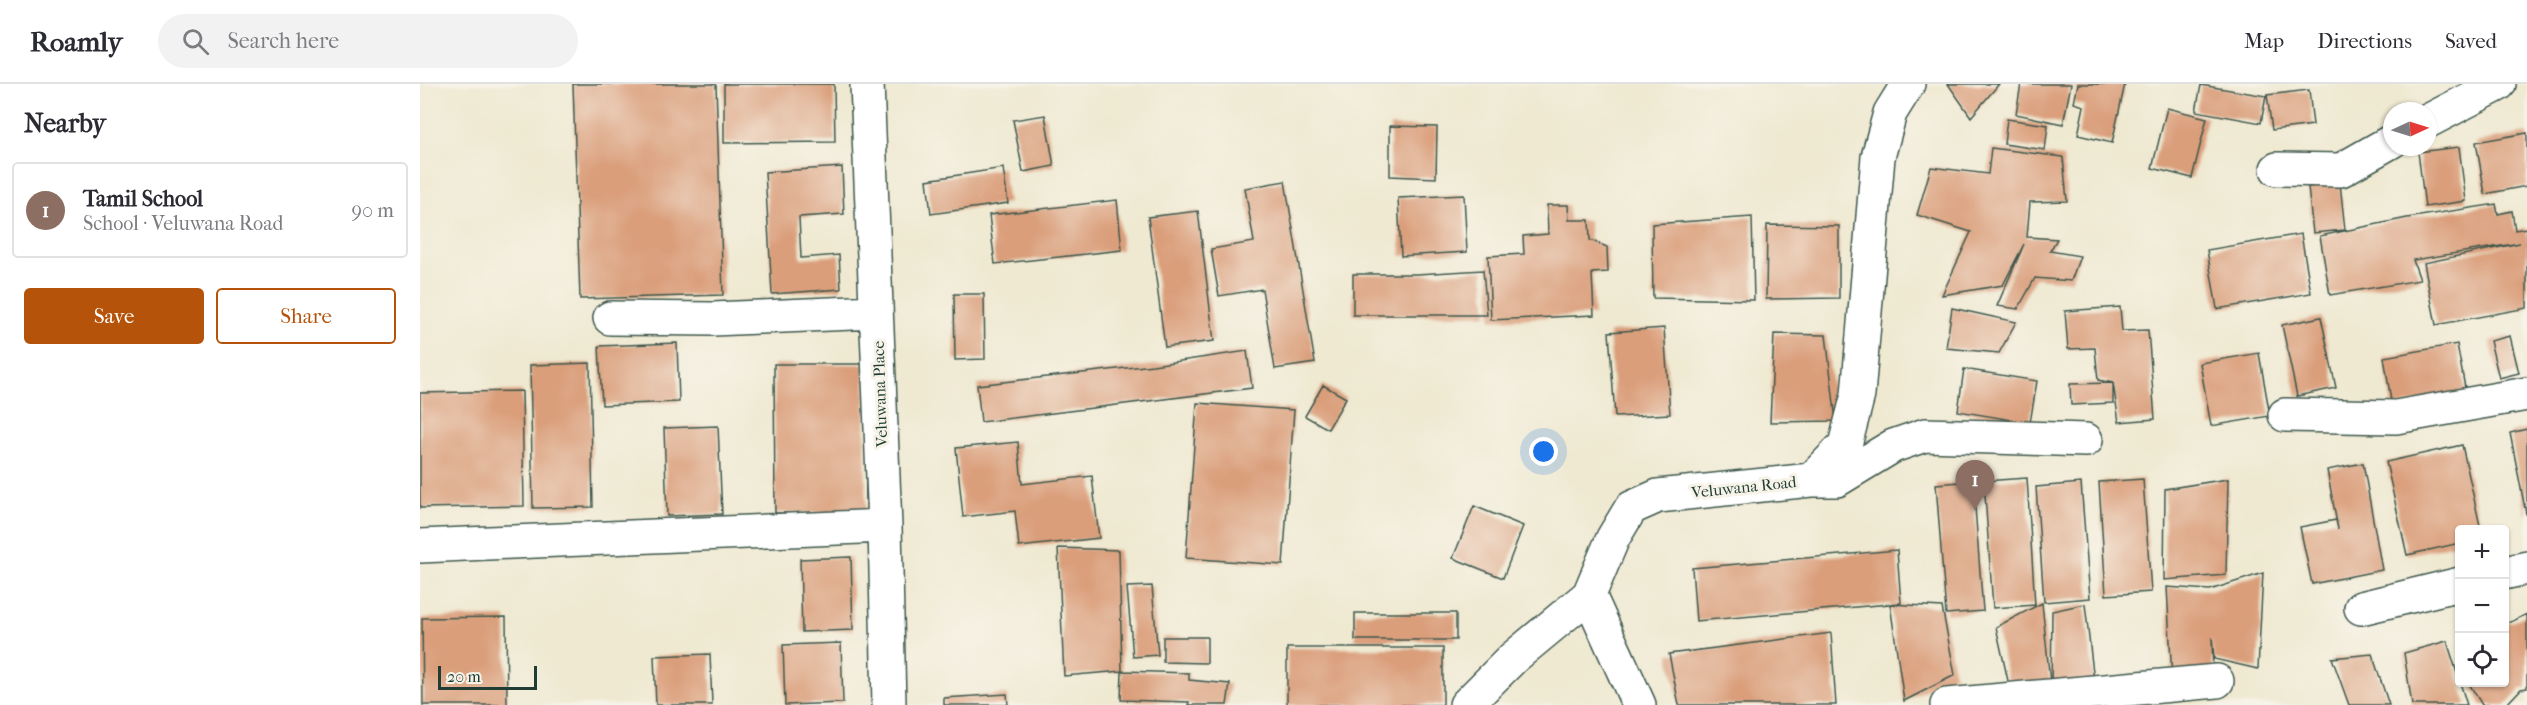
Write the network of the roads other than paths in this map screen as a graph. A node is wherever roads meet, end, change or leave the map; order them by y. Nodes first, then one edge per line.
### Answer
1 (867, 84) edge
2 (1908, 84) edge
3 (2499, 84) edge
4 (2437, 116) edge
5 (2383, 146) edge
6 (2277, 169) dead end
7 (876, 312) junction
8 (610, 318) dead end
9 (2527, 394) edge
10 (2285, 416) dead end
11 (2086, 440) dead end
12 (1811, 480) junction
13 (885, 526) junction
14 (420, 546) edge
15 (2527, 568) edge
16 (2509, 572) edge
17 (2455, 585) edge
18 (1589, 595) junction
19 (2361, 608) dead end
20 (2217, 681) dead end
21 (889, 705) edge
22 (1466, 705) edge
23 (1639, 705) edge
24 (1947, 705) edge

1 - 7 street, Veluwana Place
2 - 12 street, Veluwana Road
3 - 4 street
5 - 6 street
7 - 8 street
7 - 13 street, Veluwana Place
9 - 10 street
11 - 12 street
12 - 18 street, Veluwana Road
13 - 14 street
13 - 21 street, Veluwana Place
15 - 16 street
17 - 19 street
18 - 22 street, Veluwana Road
18 - 23 street
20 - 24 street

